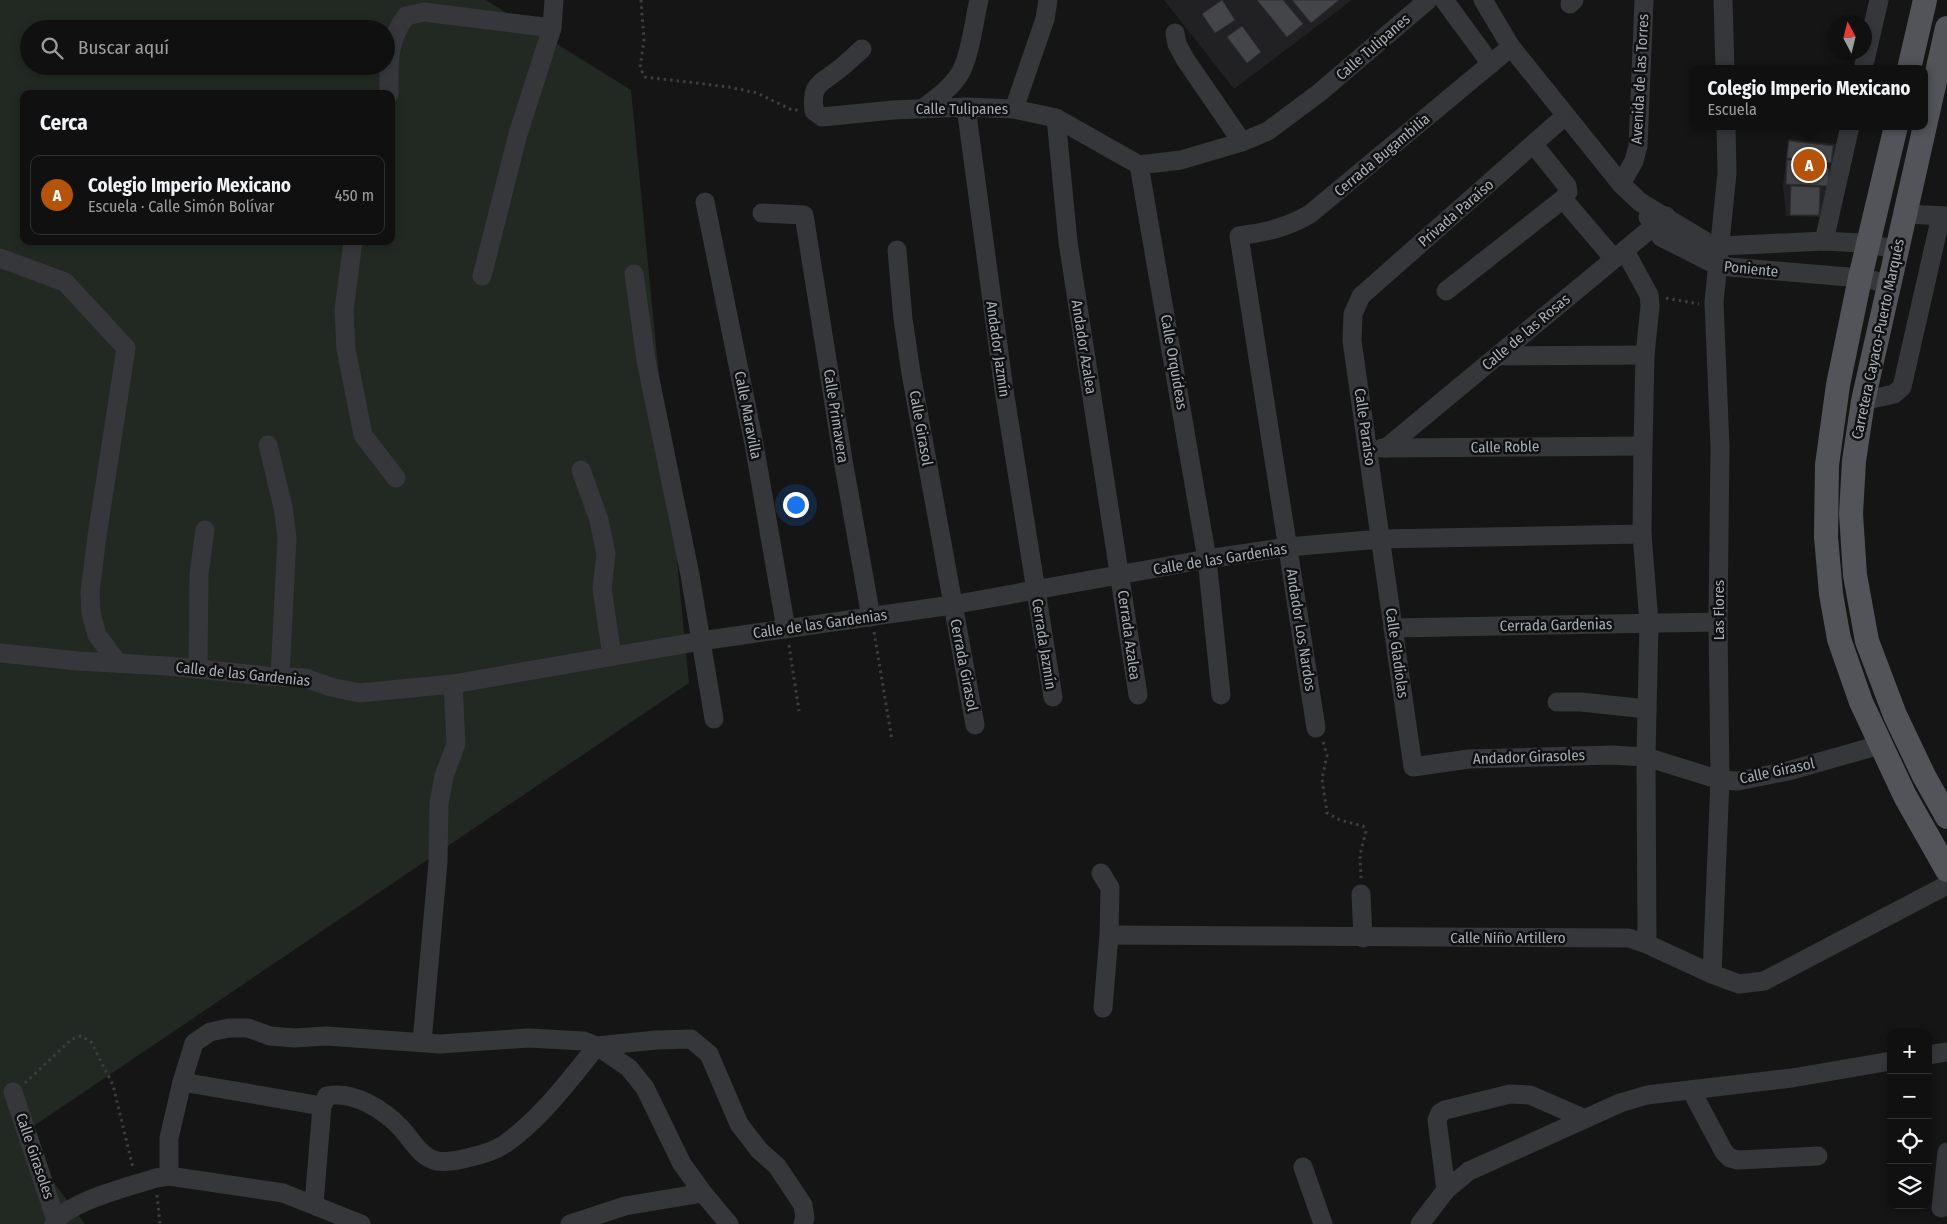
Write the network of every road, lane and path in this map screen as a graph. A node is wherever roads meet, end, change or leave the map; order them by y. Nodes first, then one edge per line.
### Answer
1 (554, 0) edge
2 (641, 0) edge
3 (978, 0) edge
4 (1048, 0) edge
5 (1428, 0) edge
6 (1444, 0) edge
7 (1482, 0) edge
8 (1644, 0) edge
9 (1723, 0) edge
10 (1878, 0) edge
11 (1925, 0) edge
12 (552, 28) junction
13 (1947, 28) edge
14 (1175, 32) dead end
15 (395, 33) edge
16 (1511, 47) junction
17 (862, 49) dead end
18 (1491, 64) junction
19 (1725, 65) edge
20 (1864, 65) edge
21 (1910, 65) edge
22 (1943, 66) edge
23 (389, 75) edge
24 (389, 90) edge
25 (966, 107) junction
26 (922, 108) junction
27 (1014, 109) junction
28 (814, 111) junction
29 (1565, 116) junction
30 (1056, 118) junction
31 (1928, 126) edge
32 (1726, 130) edge
33 (1849, 130) edge
34 (1895, 130) edge
35 (1927, 130) edge
36 (1242, 142) junction
37 (1534, 145) junction
38 (1139, 165) junction
39 (1621, 184) junction
40 (1565, 196) junction
41 (705, 202) dead end
42 (762, 213) dead end
43 (1906, 214) junction
44 (1944, 216) edge
45 (1660, 222) junction
46 (1239, 236) joint
47 (1824, 241) junction
48 (353, 245) edge
49 (1869, 245) junction
50 (1721, 246) junction
51 (1896, 249) junction
52 (897, 250) dead end
53 (1620, 255) junction
54 (0, 258) edge
55 (1718, 266) junction
56 (634, 274) dead end
57 (482, 276) dead end
58 (1860, 278) junction
59 (1888, 283) junction
60 (1446, 291) dead end
61 (1649, 295) junction
62 (1714, 302) junction
63 (1353, 314) joint
64 (1645, 355) junction
65 (1497, 356) junction
66 (1863, 401) junction
67 (268, 445) dead end
68 (1643, 446) junction
69 (1377, 448) junction
70 (582, 470) dead end
71 (396, 478) dead end
72 (205, 530) dead end
73 (1642, 534) junction
74 (1381, 538) junction
75 (1288, 548) junction
76 (1207, 559) junction
77 (1120, 575) junction
78 (1035, 591) junction
79 (952, 605) junction
80 (871, 616) junction
81 (1718, 622) junction
82 (1649, 623) junction
83 (1393, 628) junction
84 (786, 629) junction
85 (702, 640) junction
86 (0, 653) edge
87 (612, 656) junction
88 (118, 663) junction
89 (198, 669) junction
90 (280, 676) junction
91 (453, 684) junction
92 (1138, 695) dead end
93 (1221, 695) dead end
94 (1053, 697) dead end
95 (1557, 702) dead end
96 (1647, 709) junction
97 (800, 711) dead end
98 (714, 719) dead end
99 (975, 725) dead end
100 (1316, 728) joint
101 (892, 740) dead end
102 (1880, 746) junction
103 (1646, 757) junction
104 (1413, 767) joint
105 (1720, 780) junction
106 (1947, 817) edge
107 (1947, 870) edge
108 (1101, 873) dead end
109 (1947, 885) edge
110 (1361, 894) joint
111 (1109, 935) junction
112 (1363, 938) junction
113 (1647, 944) junction
114 (1712, 974) junction
115 (1103, 1008) dead end
116 (422, 1042) junction
117 (597, 1046) junction
118 (1947, 1052) edge
119 (1932, 1054) edge
120 (1887, 1063) edge
121 (182, 1082) junction
122 (1691, 1090) junction
123 (13, 1092) joint
124 (322, 1106) junction
125 (1585, 1119) junction
126 (1947, 1152) edge
127 (1818, 1156) dead end
128 (1303, 1167) dead end
129 (163, 1177) junction
130 (137, 1185) junction
131 (1446, 1190) junction
132 (703, 1193) junction
133 (314, 1204) junction
134 (1941, 1208) dead end
135 (55, 1222) edge
136 (160, 1224) edge
137 (361, 1224) edge
138 (570, 1224) edge
139 (729, 1224) edge
140 (803, 1224) edge
141 (1323, 1224) edge
142 (1420, 1224) edge

1 - 12 street
2 - 28 path
3 - 26 street
4 - 27 street
5 - 36 street, Calle Tulipanes
6 - 18 street
7 - 16 street, Poniente
8 - 39 street, Avenida de las Torres
9 - 19 street
10 - 20 street
11 - 21 main road
12 - 15 street
12 - 57 street
13 - 22 main road, Carretera Cayaco-Puerto Marqués
14 - 36 street
16 - 18 street, Cerrada Bugambilia
16 - 29 street, Poniente
17 - 28 street
18 - 46 street, Cerrada Bugambilia
22 - 31 main road, Carretera Cayaco-Puerto Marqués
23 - 24 street
25 - 26 street, Calle Tulipanes
25 - 27 street, Calle Tulipanes
25 - 78 street, Andador Jazmín
26 - 28 street, Calle Tulipanes
27 - 30 street, Calle Tulipanes
29 - 37 street, Privada Paraíso
29 - 39 street, Poniente
30 - 38 street, Calle Tulipanes
30 - 77 street, Andador Azalea
32 - 50 street, Las Flores
33 - 47 street
34 - 49 main road, Carretera Cayaco-Puerto Marqués
35 - 43 main road, Carretera Cayaco-Puerto Marqués
36 - 38 street
37 - 40 street
37 - 63 street, Privada Paraíso
38 - 76 street, Calle Orquídeas
39 - 45 street, Poniente
40 - 53 street
40 - 60 street
41 - 84 street, Calle Maravilla
42 - 80 street, Calle Primavera
43 - 44 street
43 - 51 main road, Carretera Cayaco-Puerto Marqués
44 - 66 street
45 - 50 street, Poniente
45 - 53 street, Calle de las Rosas
45 - 55 street, Poniente
46 - 75 street, Andador Los Nardos
47 - 49 street, Poniente
47 - 50 street, Poniente
48 - 71 street
49 - 51 street, Poniente
49 - 58 main road, Carretera Cayaco-Puerto Marqués
50 - 55 street, Las Flores
51 - 59 main road, Carretera Cayaco-Puerto Marqués
52 - 79 street, Calle Girasol
53 - 61 street
53 - 65 street, Calle de las Rosas
54 - 88 street
55 - 58 street, Poniente
55 - 62 street, Las Flores
56 - 85 street
58 - 59 street, Poniente
58 - 102 main road, Carretera Cayaco-Puerto Marqués
59 - 66 main road, Carretera Cayaco-Puerto Marqués
61 - 62 path
61 - 64 street
62 - 81 street, Las Flores
63 - 69 street, Calle Paraíso
64 - 65 street
64 - 68 street
65 - 69 street, Calle de las Rosas
66 - 106 main road, Carretera Cayaco-Puerto Marqués
67 - 90 street
68 - 69 street, Calle Roble
68 - 73 street
69 - 74 street, Calle Paraíso
70 - 87 street
72 - 89 street
73 - 74 street, Calle de las Gardenias
73 - 82 street
74 - 75 street, Calle de las Gardenias
74 - 83 street, Calle Gladiolas
75 - 76 street, Calle de las Gardenias
75 - 100 street, Andador Los Nardos
76 - 77 street, Calle de las Gardenias
76 - 93 street, Calle Orquídeas
77 - 78 street, Calle de las Gardenias
77 - 92 street, Cerrada Azalea
78 - 79 street, Calle de las Gardenias
78 - 94 street, Cerrada Jazmín
79 - 80 street, Calle de las Gardenias
79 - 99 street, Cerrada Girasol
80 - 84 street, Calle de las Gardenias
80 - 101 path
81 - 82 street, Cerrada Gardenias
81 - 105 street, Las Flores
82 - 83 street, Cerrada Gardenias
82 - 96 street
83 - 104 street, Calle Gladiolas
84 - 85 street, Calle de las Gardenias
84 - 97 path
85 - 87 street, Calle de las Gardenias
85 - 98 street
86 - 88 street, Calle de las Gardenias
87 - 91 street, Calle de las Gardenias
88 - 89 street, Calle de las Gardenias
89 - 90 street, Calle de las Gardenias
90 - 91 street, Calle de las Gardenias
91 - 116 street
95 - 96 street
96 - 103 street
100 - 110 path
102 - 105 street, Calle Girasol
102 - 107 main road, Carretera Cayaco-Puerto Marqués
103 - 104 street, Andador Girasoles
103 - 105 street, Calle Girasol
103 - 113 street
105 - 114 street, Las Flores
108 - 111 street
109 - 114 street, Calle Niño Artillero
110 - 112 street
111 - 112 street, Calle Niño Artillero
111 - 115 street
112 - 113 street, Calle Niño Artillero
113 - 114 street, Calle Niño Artillero
116 - 117 street
116 - 121 street
117 - 124 street
117 - 132 street
117 - 140 street
118 - 119 street
120 - 122 street
121 - 124 street
121 - 129 street
122 - 125 street
122 - 127 street
123 - 130 path
123 - 135 street, Calle Girasoles
124 - 133 street
125 - 131 street
125 - 131 street
126 - 134 street
128 - 141 street
129 - 130 street
129 - 133 street
129 - 136 path
130 - 135 street
131 - 142 street
132 - 138 street
132 - 139 street
133 - 137 street

